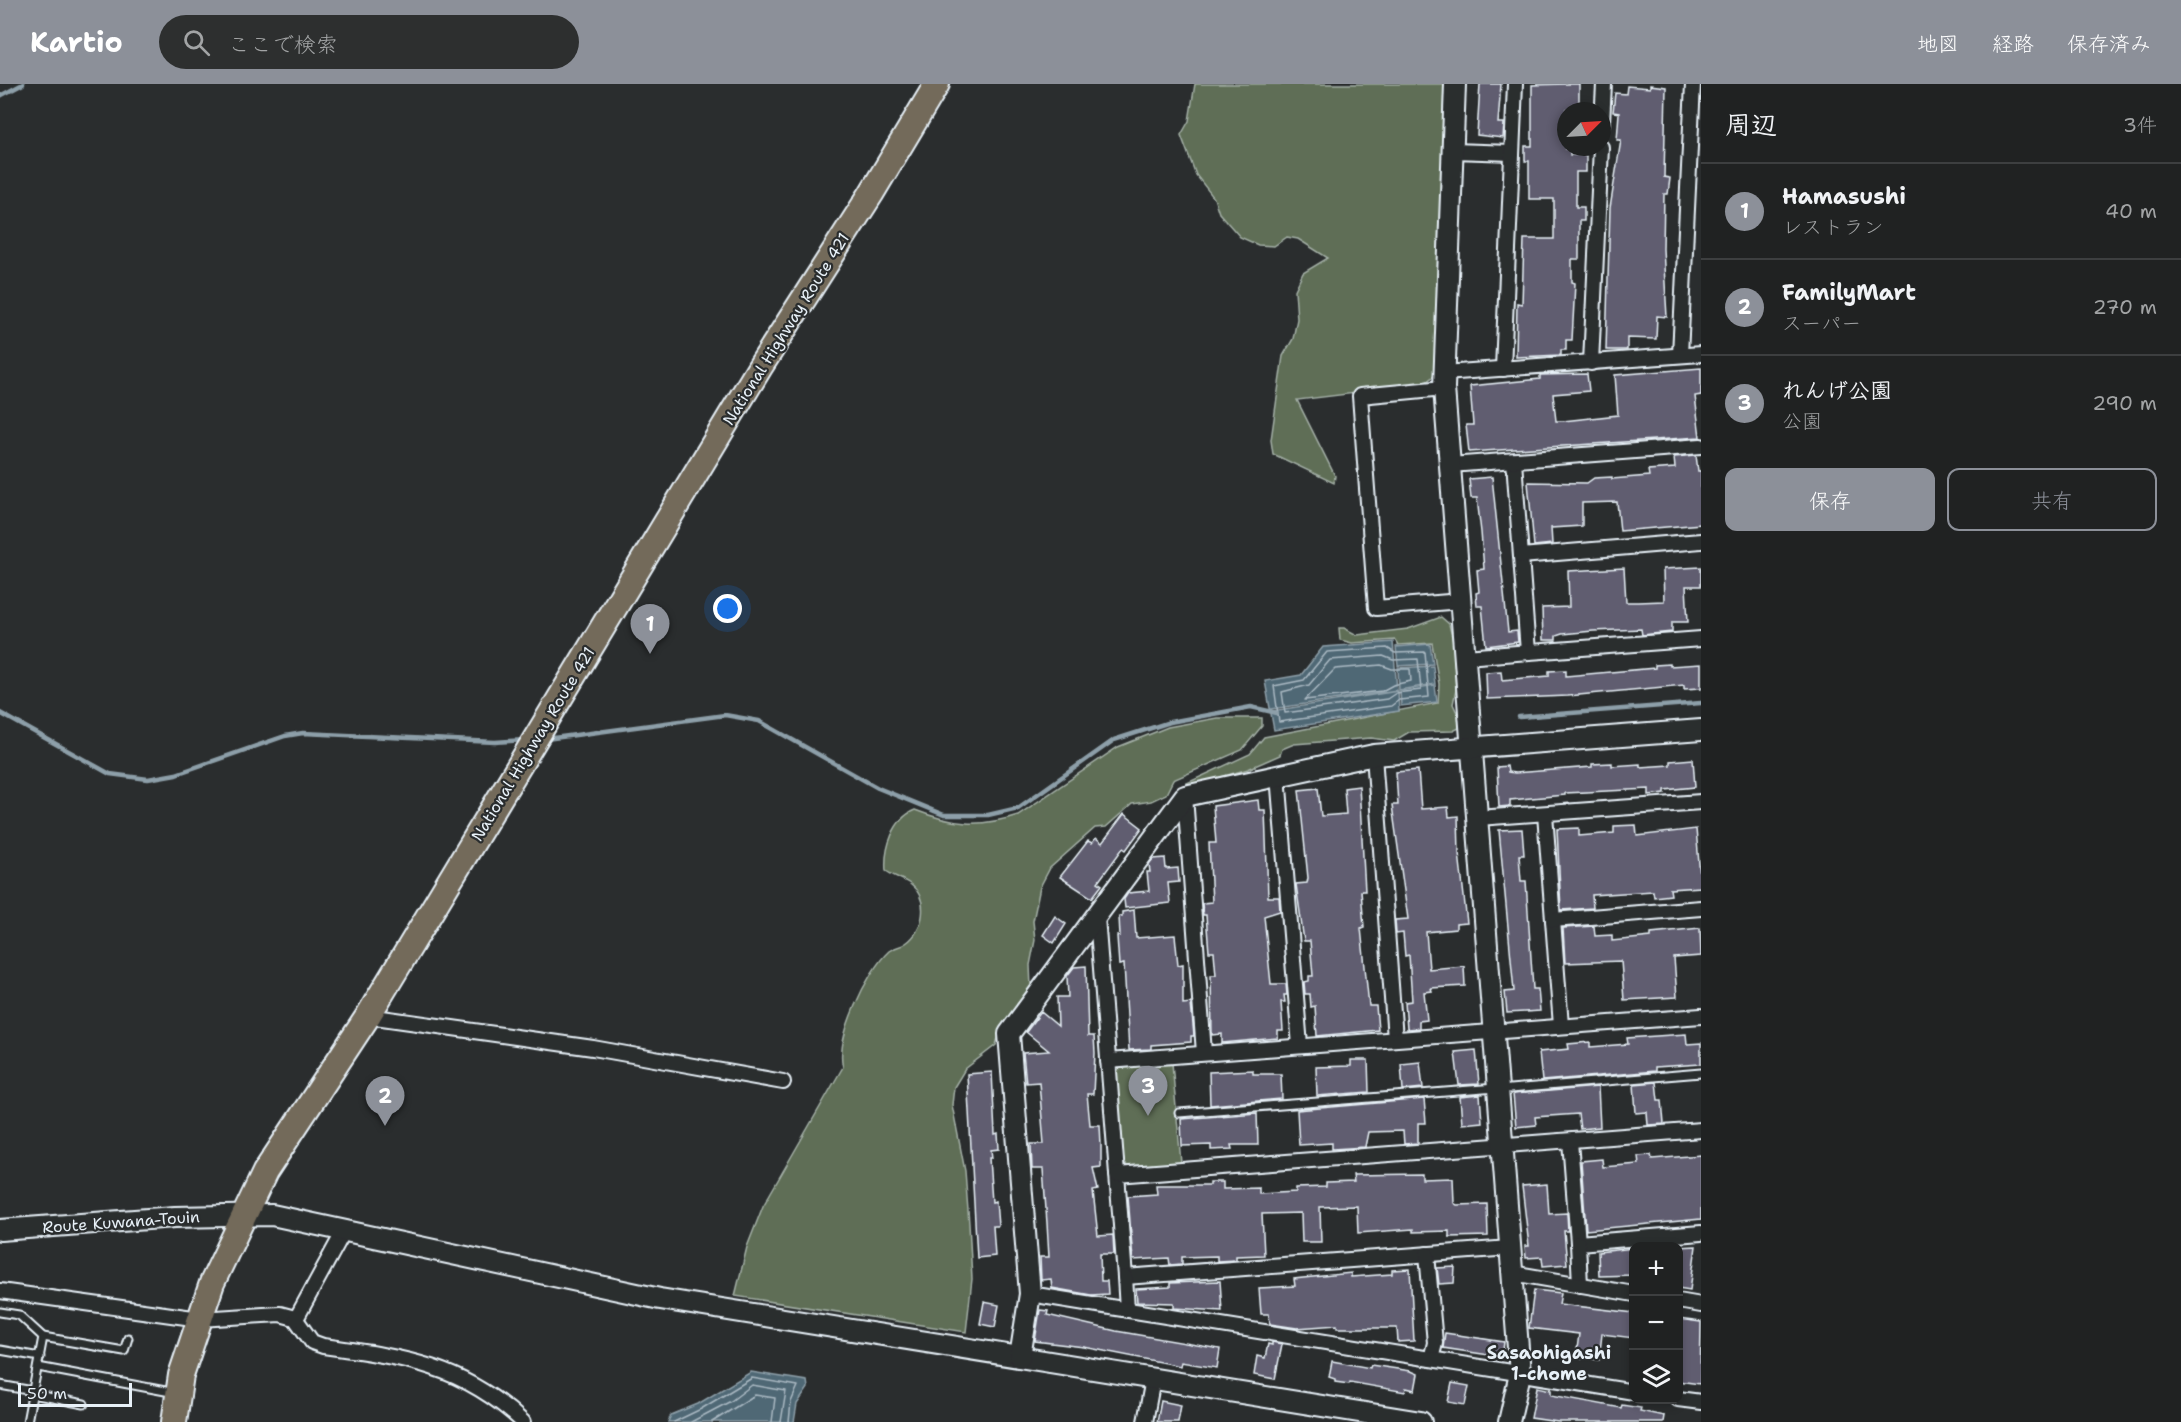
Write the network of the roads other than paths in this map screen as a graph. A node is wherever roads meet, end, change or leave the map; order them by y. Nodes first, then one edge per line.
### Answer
1 (937, 84) edge
2 (1455, 84) edge
3 (1515, 84) edge
4 (1604, 84) edge
5 (1693, 84) edge
6 (1603, 102) edge
7 (1453, 151) junction
8 (1512, 153) junction
9 (1601, 156) edge
10 (1701, 354) edge
11 (1680, 356) junction
12 (1591, 363) junction
13 (1503, 369) junction
14 (1444, 381) junction
15 (1701, 446) edge
16 (1514, 461) junction
17 (1450, 465) junction
18 (1701, 542) edge
19 (1521, 556) junction
20 (1461, 601) junction
21 (1701, 639) edge
22 (1528, 652) junction
23 (1466, 657) junction
24 (1701, 730) edge
25 (1473, 748) junction
26 (1374, 755) junction
27 (1278, 775) junction
28 (1185, 796) junction
29 (1701, 802) edge
30 (1545, 814) junction
31 (1478, 818) junction
32 (1701, 908) edge
33 (1097, 917) junction
34 (1553, 920) junction
35 (368, 1016) junction
36 (1701, 1016) edge
37 (1561, 1026) junction
38 (1494, 1030) junction
39 (1395, 1039) junction
40 (1300, 1046) junction
41 (1204, 1053) junction
42 (1108, 1061) junction
43 (1701, 1073) edge
44 (783, 1082) dead end
45 (1505, 1088) junction
46 (1179, 1113) dead end
47 (1701, 1130) edge
48 (1570, 1141) junction
49 (1504, 1146) junction
50 (1117, 1175) junction
51 (243, 1216) junction
52 (0, 1230) edge
53 (344, 1231) junction
54 (1701, 1233) edge
55 (1578, 1243) junction
56 (1510, 1248) junction
57 (1427, 1254) junction
58 (1512, 1273) junction
59 (1125, 1277) junction
60 (1580, 1285) junction
61 (0, 1291) edge
62 (1629, 1293) edge
63 (1030, 1294) junction
64 (1683, 1302) edge
65 (1701, 1305) edge
66 (1127, 1310) junction
67 (0, 1312) edge
68 (200, 1319) junction
69 (296, 1319) junction
70 (43, 1337) junction
71 (128, 1338) dead end
72 (0, 1350) edge
73 (39, 1357) junction
74 (1020, 1357) junction
75 (1431, 1359) junction
76 (38, 1367) junction
77 (1520, 1374) junction
78 (1153, 1379) junction
79 (0, 1385) edge
80 (1629, 1391) edge
81 (33, 1393) junction
82 (178, 1393) junction
83 (1683, 1400) edge
84 (1701, 1402) edge
85 (84, 1404) dead end
86 (27, 1422) edge
87 (174, 1422) edge
88 (523, 1422) edge
89 (1145, 1422) edge
90 (1421, 1422) edge
91 (1509, 1422) edge

1 - 35 highway, National Highway Route 421
2 - 7 street
3 - 8 street
4 - 6 street
5 - 11 street
7 - 8 street
7 - 14 street
8 - 13 street
9 - 12 street
10 - 11 street
11 - 12 street
12 - 13 street
13 - 14 street
14 - 17 street
14 - 20 street
15 - 16 street
16 - 17 street
16 - 19 street
17 - 20 street
18 - 19 street
19 - 22 street
20 - 23 street
21 - 22 street
22 - 23 street
23 - 25 street
24 - 25 street
25 - 26 street
25 - 31 street
26 - 27 street
26 - 39 street
27 - 28 street
27 - 40 street
28 - 33 street
28 - 41 street
29 - 30 street
30 - 31 street
30 - 34 street
31 - 38 street
32 - 34 street
33 - 42 street
33 - 63 street
34 - 37 street
35 - 44 street
35 - 51 highway, National Highway Route 421
36 - 37 street
37 - 38 street
38 - 39 street
38 - 45 street
39 - 40 street
40 - 41 street
41 - 42 street
42 - 50 street
43 - 45 lane
45 - 46 lane
45 - 49 street
47 - 48 street
48 - 49 street
48 - 55 street
49 - 50 street
49 - 56 street
50 - 59 street
51 - 52 street, Route Kuwana-Touin
51 - 53 street, Route Kuwana-Touin
51 - 68 highway, National Highway Route 421
53 - 69 street
53 - 74 street, Route Kuwana-Touin
54 - 55 street
55 - 60 street
56 - 57 street
56 - 58 street
57 - 59 street
57 - 75 street
58 - 60 street
58 - 77 street
59 - 66 street
60 - 62 street
61 - 68 street
63 - 66 street
63 - 74 street
64 - 65 street
66 - 75 street
67 - 70 lane
68 - 69 street
68 - 82 highway, National Highway Route 421
69 - 88 street
70 - 71 lane
70 - 73 lane
72 - 73 lane
73 - 76 lane
74 - 78 street, Route Kuwana-Touin
75 - 77 street
76 - 81 lane
76 - 82 lane
77 - 80 street
77 - 91 street
78 - 89 street
78 - 90 street, Route Kuwana-Touin
79 - 81 lane
81 - 85 lane
81 - 86 lane
82 - 87 highway, National Highway Route 421
83 - 84 street

